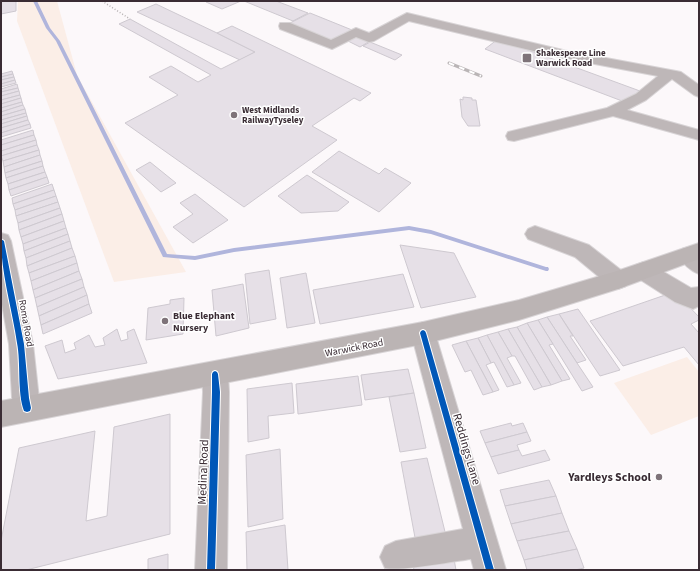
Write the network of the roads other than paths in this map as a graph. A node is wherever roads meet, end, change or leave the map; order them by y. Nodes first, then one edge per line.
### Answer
1 (285, 26) dead end
2 (669, 74) junction
3 (699, 92) edge
4 (613, 110) junction
5 (699, 135) edge
6 (514, 136) dead end
7 (535, 234) dead end
8 (1, 241) edge
9 (696, 257) edge
10 (644, 271) junction
11 (618, 280) junction
12 (699, 296) edge
13 (423, 333) junction
14 (215, 374) junction
15 (27, 408) junction
16 (1, 414) edge
17 (482, 541) junction
18 (396, 557) dead end
19 (210, 570) edge
20 (490, 570) edge

1 - 2 street
2 - 3 street
2 - 4 street
4 - 5 street
4 - 6 street
7 - 11 street
8 - 15 street, Roma Road
9 - 10 highway, Warwick Road
10 - 11 highway, Warwick Road
10 - 12 street
11 - 13 highway, Warwick Road
13 - 14 highway, Warwick Road
13 - 17 street, Reddings Lane
14 - 15 highway, Warwick Road
14 - 19 street, Medina Road
15 - 16 highway, Warwick Road
17 - 18 street
17 - 20 street, Reddings Lane

